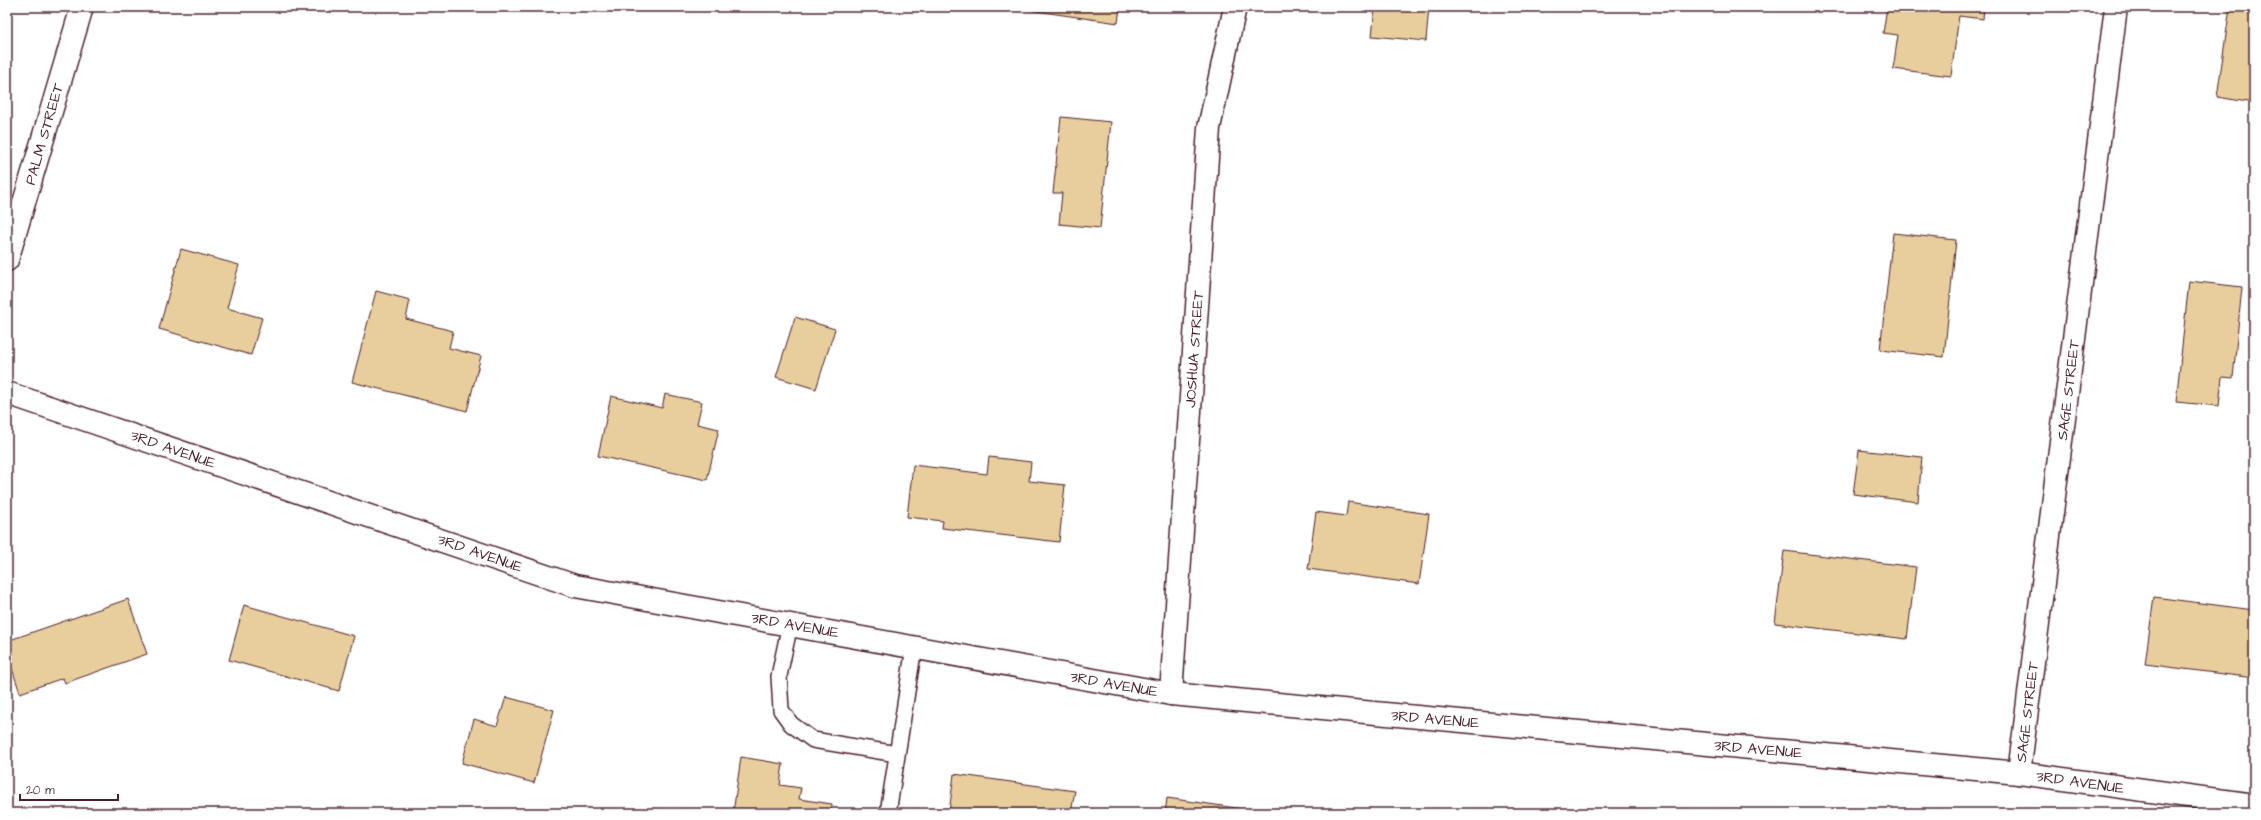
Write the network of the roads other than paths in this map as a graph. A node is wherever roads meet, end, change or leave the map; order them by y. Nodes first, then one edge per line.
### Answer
1 (82, 7) edge
2 (1235, 7) edge
3 (2116, 7) edge
4 (7, 260) edge
5 (7, 393) edge
6 (790, 624) junction
7 (914, 647) junction
8 (1171, 694) junction
9 (897, 754) junction
10 (2019, 773) junction
11 (2254, 805) edge
12 (888, 813) edge

1 - 4 street, PALM STREET
2 - 8 street, JOSHUA STREET
3 - 10 street, SAGE STREET
5 - 6 street, 3RD AVENUE
6 - 7 street, 3RD AVENUE
6 - 9 lane
7 - 8 street, 3RD AVENUE
7 - 9 lane
8 - 10 street, 3RD AVENUE
9 - 12 lane
10 - 11 street, 3RD AVENUE

